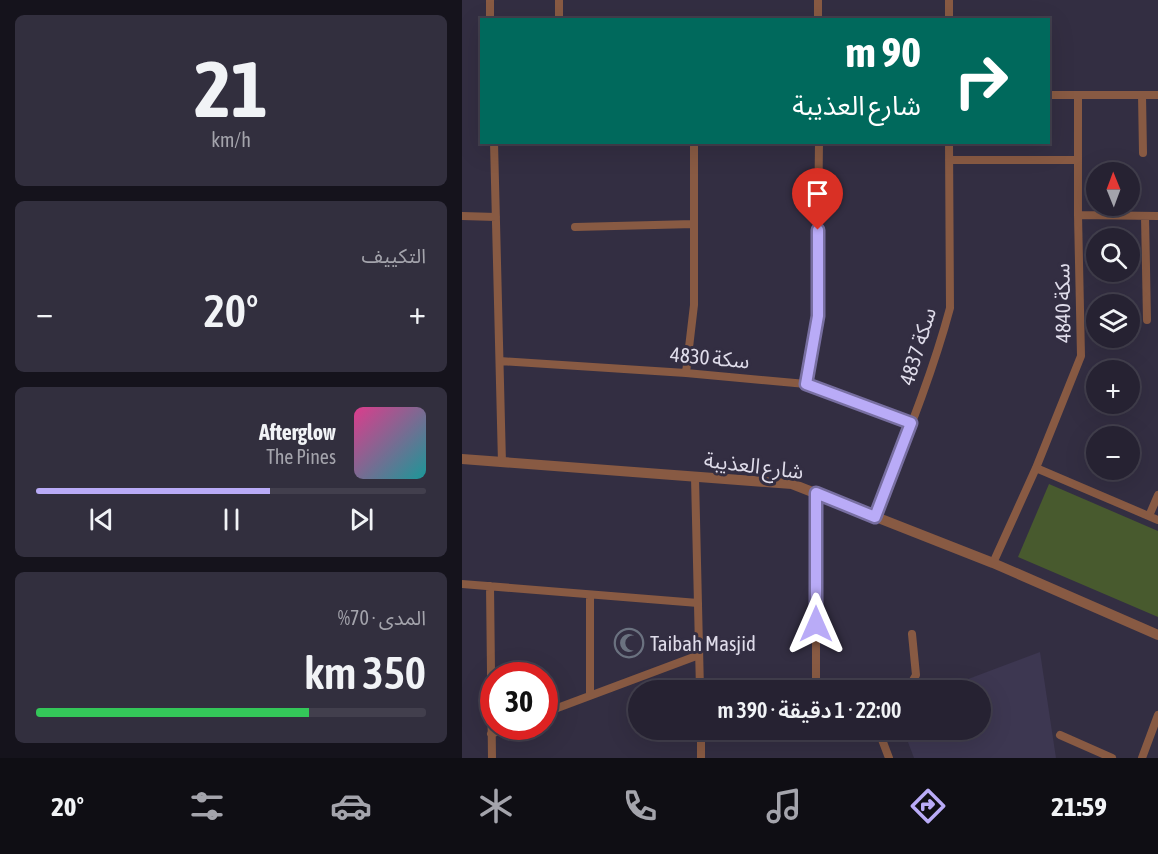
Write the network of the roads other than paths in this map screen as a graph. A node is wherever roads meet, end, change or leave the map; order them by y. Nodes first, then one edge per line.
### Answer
1 (490, 0) edge
2 (558, 0) edge
3 (818, 0) edge
4 (949, 0) edge
5 (490, 18) edge
6 (559, 18) edge
7 (818, 18) edge
8 (949, 18) edge
9 (1050, 95) edge
10 (1078, 95) junction
11 (1142, 95) junction
12 (1158, 95) edge
13 (494, 144) edge
14 (694, 144) edge
15 (819, 144) edge
16 (949, 144) edge
17 (1143, 153) dead end
18 (949, 160) junction
19 (1078, 160) junction
20 (1078, 215) junction
21 (462, 216) edge
22 (1145, 216) junction
23 (1158, 216) edge
24 (496, 217) junction
25 (694, 225) junction
26 (575, 227) dead end
27 (1147, 320) dead end
28 (500, 361) junction
29 (686, 373) junction
30 (806, 384) junction
31 (911, 423) junction
32 (462, 459) edge
33 (502, 463) junction
34 (1036, 468) junction
35 (695, 477) junction
36 (816, 493) junction
37 (1158, 495) edge
38 (875, 517) junction
39 (1154, 518) edge
40 (993, 563) junction
41 (462, 584) edge
42 (490, 586) junction
43 (590, 595) junction
44 (698, 603) junction
45 (912, 634) dead end
46 (1158, 635) edge
47 (699, 655) junction
48 (491, 662) edge
49 (700, 680) edge
50 (816, 680) edge
51 (913, 680) edge
52 (590, 695) junction
53 (558, 708) edge
54 (1158, 715) edge
55 (1060, 735) dead end
56 (491, 740) edge
57 (701, 740) edge
58 (882, 740) edge
59 (492, 758) edge
60 (701, 758) edge
61 (889, 758) edge
62 (1112, 758) edge
63 (1142, 758) edge

1 - 5 street
2 - 6 street
3 - 7 street
4 - 8 street
9 - 10 street
10 - 11 street
10 - 19 street, سكة 4840
11 - 12 street
11 - 17 street
13 - 24 street
14 - 25 street
15 - 30 street
16 - 18 street, سكة 4837
18 - 19 street
18 - 31 street, سكة 4837
19 - 20 street, سكة 4840
20 - 22 street
20 - 34 street, سكة 4840
21 - 24 street
22 - 23 street
22 - 27 street
24 - 28 street
25 - 26 street
25 - 29 street
28 - 29 street, سكة 4830
28 - 33 street
29 - 30 street, سكة 4830
30 - 31 street, سكة 4830
31 - 38 street, سكة 4837
32 - 33 street, شارع العذيبة
33 - 35 street, شارع العذيبة
34 - 39 street
34 - 40 street, سكة 4840
35 - 36 street, شارع العذيبة
35 - 44 street
36 - 38 street, شارع العذيبة
36 - 50 street
37 - 39 street
38 - 40 street, شارع العذيبة
40 - 46 street, شارع العذيبة
41 - 42 street
42 - 43 street
42 - 48 street
43 - 44 street
43 - 52 street
44 - 47 street
45 - 51 street
47 - 49 street
47 - 52 street
52 - 53 street
54 - 63 street
55 - 62 street
56 - 59 street
57 - 60 street
58 - 61 street

